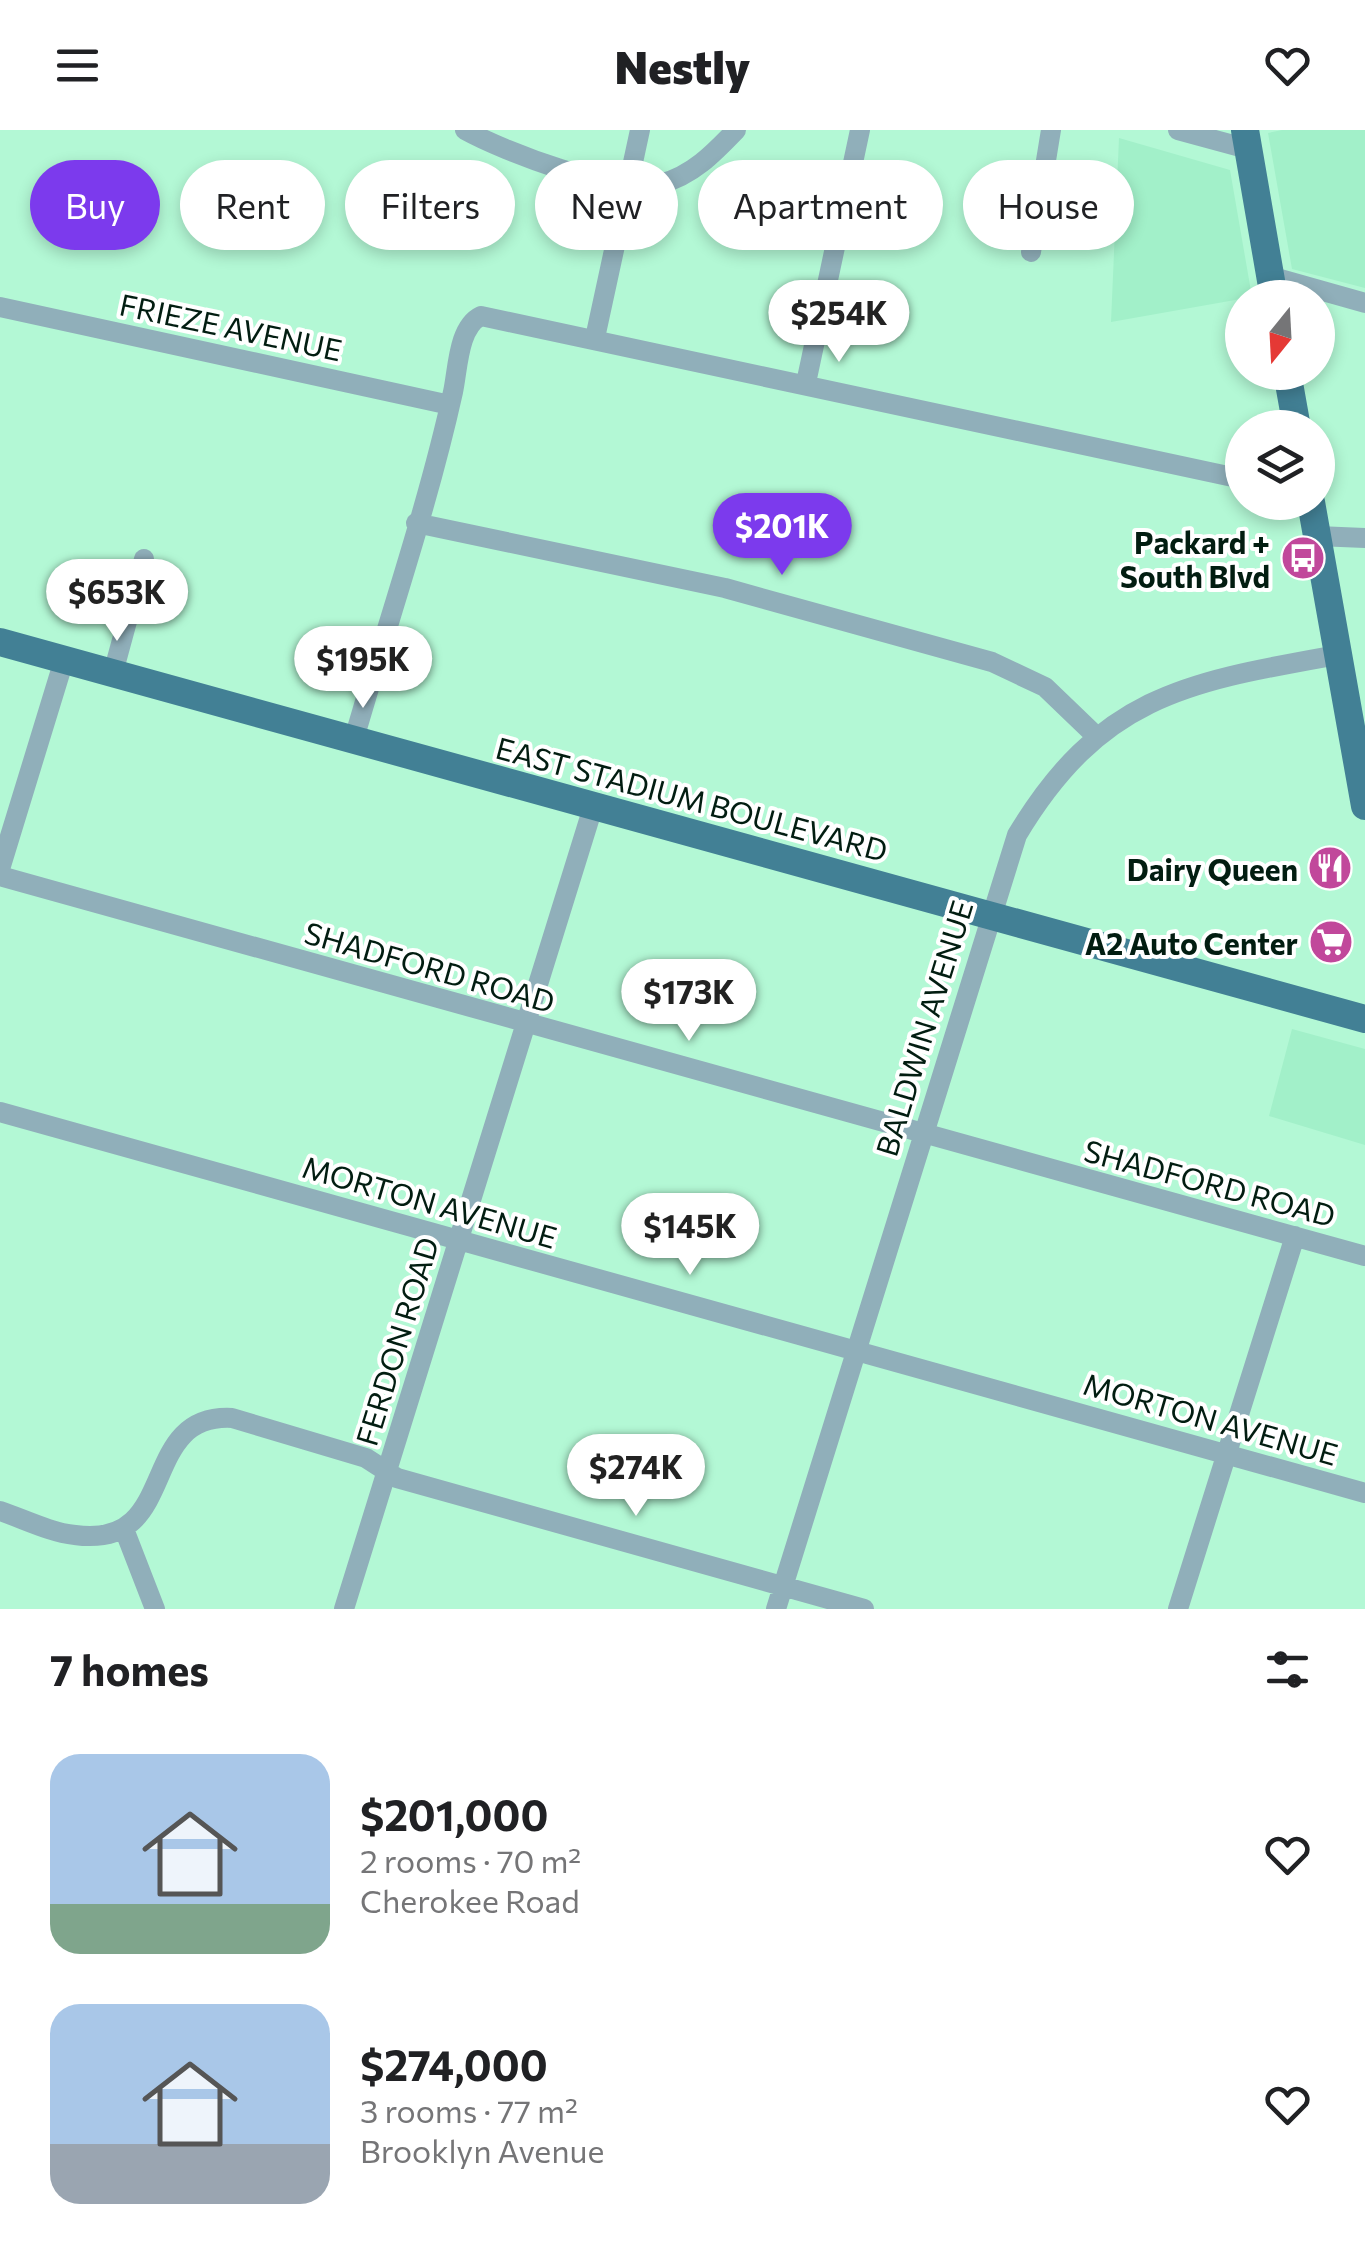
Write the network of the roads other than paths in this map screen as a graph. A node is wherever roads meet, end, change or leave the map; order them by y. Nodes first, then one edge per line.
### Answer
1 (465, 130) edge
2 (640, 130) edge
3 (736, 130) edge
4 (860, 130) edge
5 (1050, 130) edge
6 (1178, 130) edge
7 (1246, 140) edge
8 (634, 160) edge
9 (535, 161) edge
10 (678, 178) edge
11 (614, 250) edge
12 (1031, 252) dead end
13 (1271, 280) edge
14 (1335, 298) edge
15 (1365, 303) edge
16 (0, 307) edge
17 (595, 338) junction
18 (806, 383) junction
19 (450, 405) junction
20 (1225, 475) edge
21 (1314, 520) edge
22 (416, 523) junction
23 (1317, 536) junction
24 (1365, 538) edge
25 (144, 559) dead end
26 (0, 642) edge
27 (1337, 656) junction
28 (64, 660) junction
29 (112, 673) junction
30 (1096, 736) junction
31 (354, 739) junction
32 (1362, 768) edge
33 (594, 804) junction
34 (1365, 806) edge
35 (0, 872) edge
36 (990, 914) junction
37 (1365, 1019) edge
38 (526, 1024) junction
39 (0, 1112) edge
40 (920, 1135) junction
41 (1296, 1236) junction
42 (458, 1240) junction
43 (1365, 1256) edge
44 (856, 1350) junction
45 (1227, 1453) junction
46 (388, 1470) junction
47 (1365, 1494) edge
48 (0, 1511) edge
49 (124, 1529) junction
50 (782, 1587) junction
51 (155, 1609) edge
52 (344, 1609) edge
53 (776, 1609) edge
54 (864, 1609) edge
55 (1178, 1609) edge

1 - 9 street
2 - 8 street
3 - 10 street
4 - 18 street
5 - 12 street
6 - 7 street
7 - 13 main road
11 - 17 street
14 - 15 street
16 - 19 street, FRIEZE AVENUE
17 - 18 street
17 - 19 street
18 - 20 street
19 - 22 street
21 - 23 main road
22 - 30 street
22 - 31 street
23 - 24 street
23 - 27 main road
25 - 29 street
26 - 28 main road, EAST STADIUM BOULEVARD
27 - 30 street, BALDWIN AVENUE
27 - 32 main road
28 - 29 main road, EAST STADIUM BOULEVARD
28 - 35 street
29 - 31 main road, EAST STADIUM BOULEVARD
30 - 36 street, BALDWIN AVENUE
31 - 33 main road, EAST STADIUM BOULEVARD
32 - 34 main road
33 - 36 main road, EAST STADIUM BOULEVARD
33 - 38 street, FERDON ROAD
35 - 38 street, SHADFORD ROAD
36 - 37 main road, EAST STADIUM BOULEVARD
36 - 40 street, BALDWIN AVENUE
38 - 40 street, SHADFORD ROAD
38 - 42 street, FERDON ROAD
39 - 42 street, MORTON AVENUE
40 - 41 street, SHADFORD ROAD
40 - 44 street, BALDWIN AVENUE
41 - 43 street, SHADFORD ROAD
41 - 45 street
42 - 44 street, MORTON AVENUE
42 - 46 street, FERDON ROAD
44 - 45 street, MORTON AVENUE
44 - 50 street, BALDWIN AVENUE
45 - 47 street, MORTON AVENUE
45 - 55 street
46 - 49 street
46 - 50 street
46 - 52 street, FERDON ROAD
48 - 49 street
49 - 51 street
50 - 53 street, BALDWIN AVENUE
50 - 54 street

